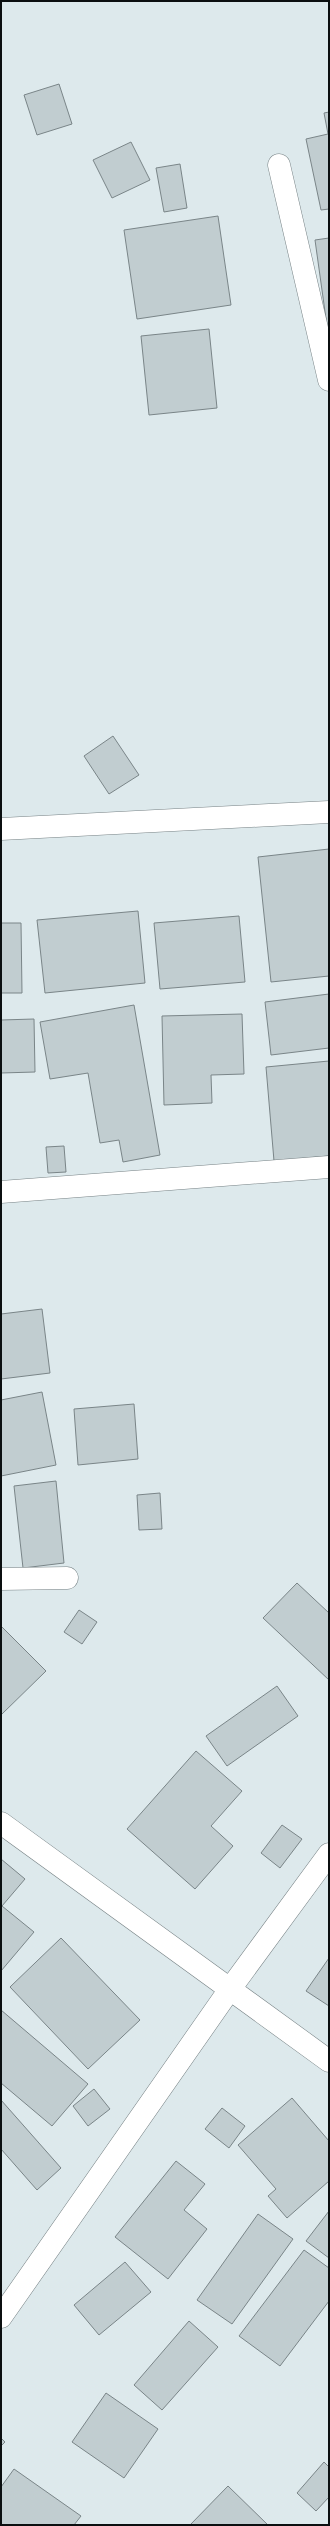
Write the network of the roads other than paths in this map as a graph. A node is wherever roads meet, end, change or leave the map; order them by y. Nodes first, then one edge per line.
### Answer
1 (279, 165) dead end
2 (329, 380) edge
3 (329, 812) edge
4 (1, 829) edge
5 (329, 1167) edge
6 (1, 1192) edge
7 (67, 1578) dead end
8 (1, 1579) edge
9 (1, 1823) edge
10 (329, 1854) edge
11 (230, 1989) junction
12 (329, 2061) edge
13 (1, 2317) edge

1 - 2 street
3 - 4 street
5 - 6 street
7 - 8 street
9 - 11 street
10 - 11 street
11 - 12 street
11 - 13 street

